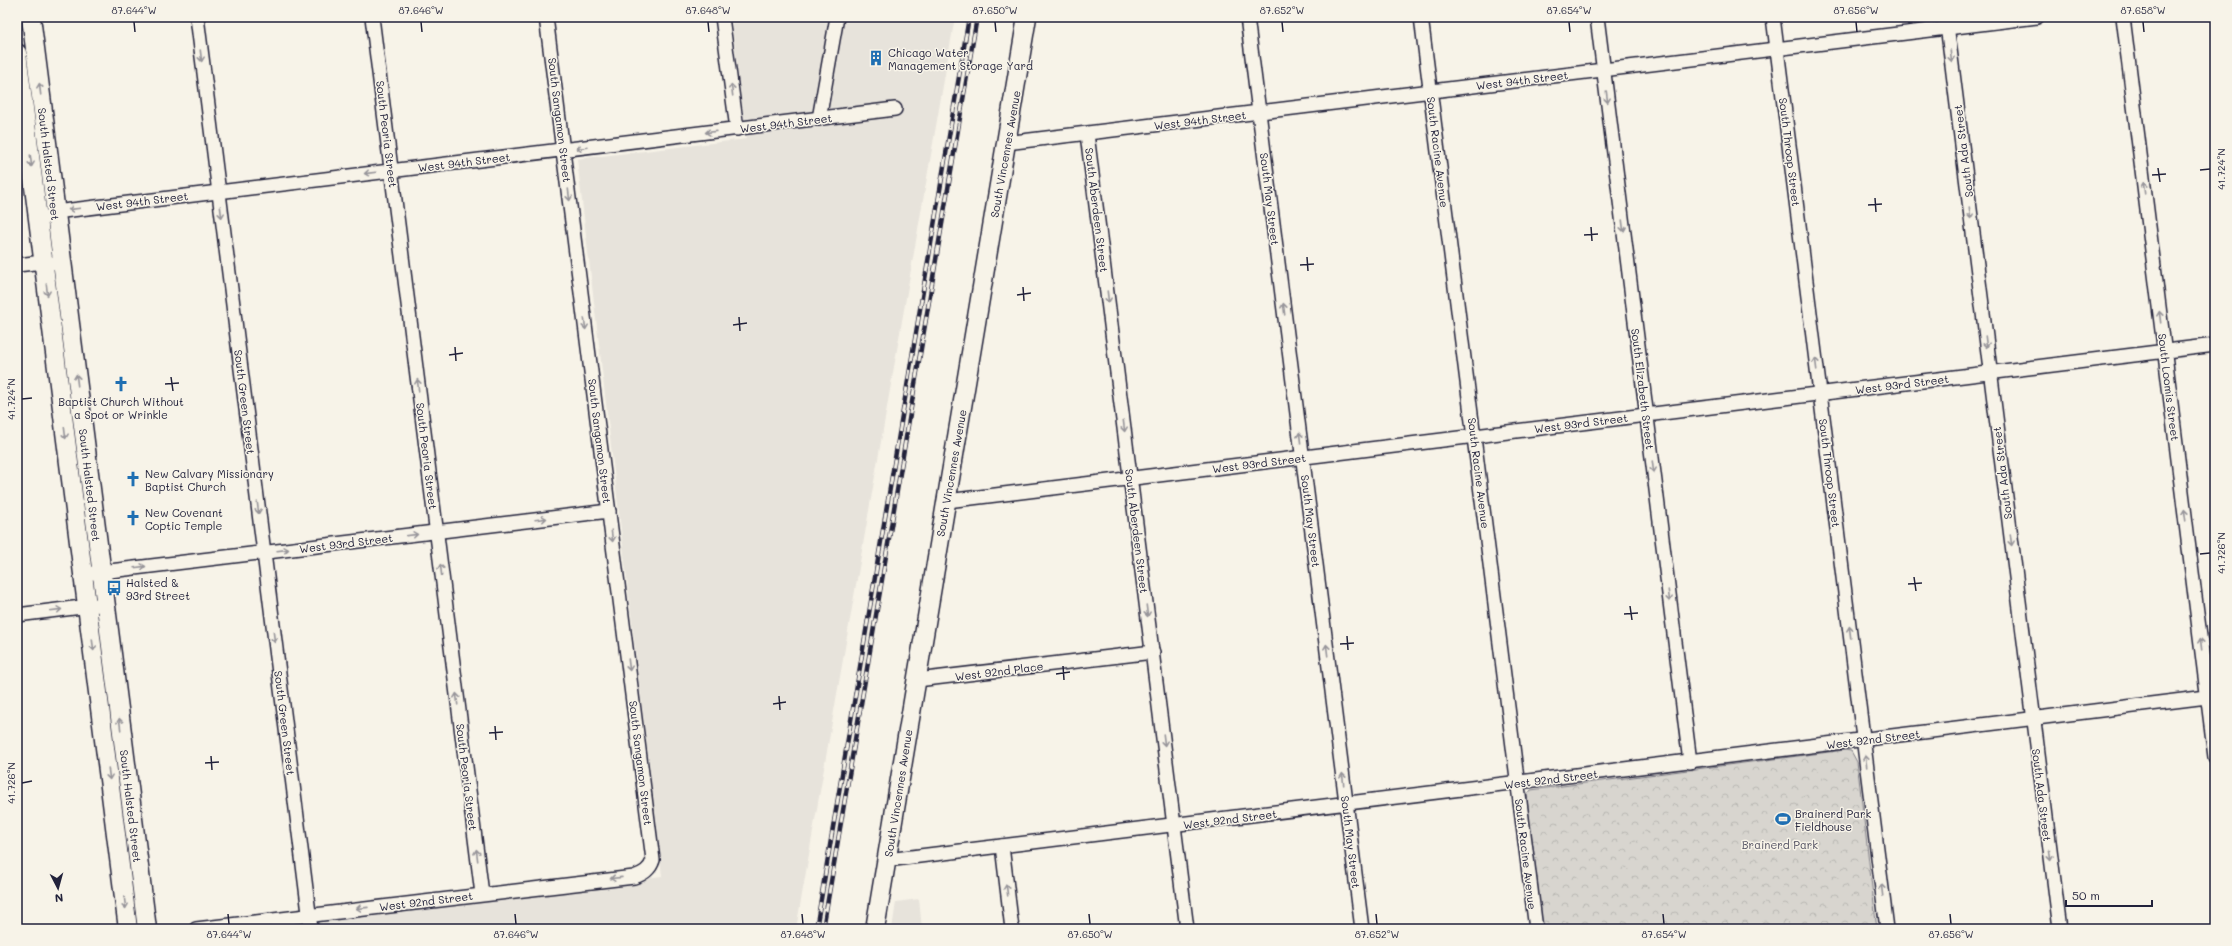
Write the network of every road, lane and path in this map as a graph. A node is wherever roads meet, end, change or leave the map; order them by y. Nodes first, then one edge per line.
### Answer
1 (31, 17) edge
2 (197, 17) edge
3 (372, 17) edge
4 (546, 17) edge
5 (722, 17) edge
6 (837, 17) edge
7 (1027, 17) edge
8 (1247, 17) edge
9 (1421, 17) edge
10 (1597, 17) edge
11 (1773, 17) edge
12 (2038, 17) edge
13 (2123, 17) edge
14 (1947, 22) edge
15 (1777, 49) junction
16 (17, 53) edge
17 (1604, 70) junction
18 (1431, 91) junction
19 (895, 109) dead end
20 (1259, 112) junction
21 (819, 119) junction
22 (736, 129) junction
23 (1087, 134) junction
24 (1006, 143) junction
25 (563, 150) junction
26 (391, 171) junction
27 (219, 192) junction
28 (55, 212) junction
29 (39, 227) junction
30 (43, 262) junction
31 (17, 265) edge
32 (62, 266) junction
33 (2215, 345) edge
34 (2164, 352) junction
35 (1990, 373) junction
36 (1820, 394) junction
37 (1647, 415) junction
38 (1474, 437) junction
39 (1303, 458) junction
40 (1131, 479) junction
41 (947, 501) junction
42 (609, 511) junction
43 (436, 532) junction
44 (264, 552) junction
45 (102, 572) junction
46 (83, 574) junction
47 (106, 604) junction
48 (87, 606) junction
49 (17, 615) edge
50 (1153, 652) junction
51 (917, 680) junction
52 (2211, 697) edge
53 (2032, 719) junction
54 (1864, 740) junction
55 (2215, 757) edge
56 (1690, 762) junction
57 (1518, 783) junction
58 (1346, 804) junction
59 (1174, 825) junction
60 (1002, 846) junction
61 (887, 860) junction
62 (652, 865) joint
63 (482, 894) junction
64 (309, 914) junction
65 (128, 929) edge
66 (147, 929) edge
67 (196, 929) edge
68 (311, 929) edge
69 (875, 929) edge
70 (1012, 929) edge
71 (1188, 929) edge
72 (1362, 929) edge
73 (1536, 929) edge
74 (1887, 929) edge
75 (2060, 929) edge

28 -> 1 main road, South Halsted Street
2 -> 27 street, South Green Street
3 - 26 street, South Peoria Street
4 - 25 street, South Sangamon Street
22 -> 5 street
6 - 21 street
7 - 24 main road, South Vincennes Avenue
8 - 20 street, South May Street
9 - 18 street, South Racine Avenue
10 - 17 street, South Elizabeth Street
11 - 15 street, South Throop Street
12 - 14 street, West 94th Street
34 -> 13 street, South Loomis Street
14 - 15 street, West 94th Street
14 -> 35 street, South Ada Street
15 - 17 street, West 94th Street
36 -> 15 street, South Throop Street
16 -> 29 main road, South Halsted Street
17 - 18 street, West 94th Street
17 -> 37 street, South Elizabeth Street
18 - 20 street, West 94th Street
18 - 38 street, South Racine Avenue
19 - 21 street, West 94th Street
20 - 23 street, West 94th Street
39 -> 20 street, South May Street
21 - 22 street, West 94th Street
22 -> 25 street, West 94th Street
23 - 24 street, West 94th Street
23 -> 40 street, South Aberdeen Street
24 - 41 main road, South Vincennes Avenue
25 - 26 street, West 94th Street
25 -> 42 street, South Sangamon Street
26 -> 27 street, West 94th Street
43 -> 26 street, South Peoria Street
27 -> 28 street, West 94th Street
27 -> 44 street, South Green Street
28 - 29 street
28 - 32 main road, South Halsted Street
29 - 30 main road, South Halsted Street
30 - 31 street
30 - 32 street
30 -> 46 main road, South Halsted Street
45 -> 32 main road, South Halsted Street
33 - 34 street, West 93rd Street
34 - 35 street, West 93rd Street
52 -> 34 street, South Loomis Street
35 - 36 street, West 93rd Street
35 -> 53 street, South Ada Street
36 - 37 street, West 93rd Street
54 -> 36 street, South Throop Street
37 - 38 street, West 93rd Street
37 -> 56 street, South Elizabeth Street
38 - 39 street, West 93rd Street
38 - 57 street, South Racine Avenue
39 - 40 street, West 93rd Street
58 -> 39 street, South May Street
40 - 41 street, West 93rd Street
40 -> 50 street, South Aberdeen Street
41 - 51 main road, South Vincennes Avenue
43 -> 42 street, West 93rd Street
42 -> 62 street, South Sangamon Street
44 -> 43 street, West 93rd Street
63 -> 43 street, South Peoria Street
45 -> 44 street, West 93rd Street
44 -> 64 street, South Green Street
45 - 46 street, West 93rd Street
45 - 47 main road, South Halsted Street
46 - 48 main road, South Halsted Street
47 - 48 street
66 -> 47 main road, South Halsted Street
49 -> 48 street
48 -> 65 main road, South Halsted Street
50 - 51 street, West 92nd Place
50 -> 59 street, South Aberdeen Street
51 - 61 main road, South Vincennes Avenue
52 - 53 street, West 92nd Street
52 - 55 street, South Loomis Street
53 - 54 street, West 92nd Street
53 -> 75 street, South Ada Street
54 - 56 street, West 92nd Street
74 -> 54 street, South Throop Street
56 - 57 street, West 92nd Street
57 - 58 street, West 92nd Street
57 - 73 street, South Racine Avenue
58 - 59 street, West 92nd Street
58 - 72 street, South May Street
59 - 60 street, West 92nd Street
59 - 71 street, South Aberdeen Street
60 - 61 street, West 92nd Street
70 -> 60 street
61 - 69 main road, South Vincennes Avenue
62 -> 63 street, West 92nd Street
63 -> 64 street, West 92nd Street
64 - 67 street, West 92nd Street
64 - 68 street, South Green Street

